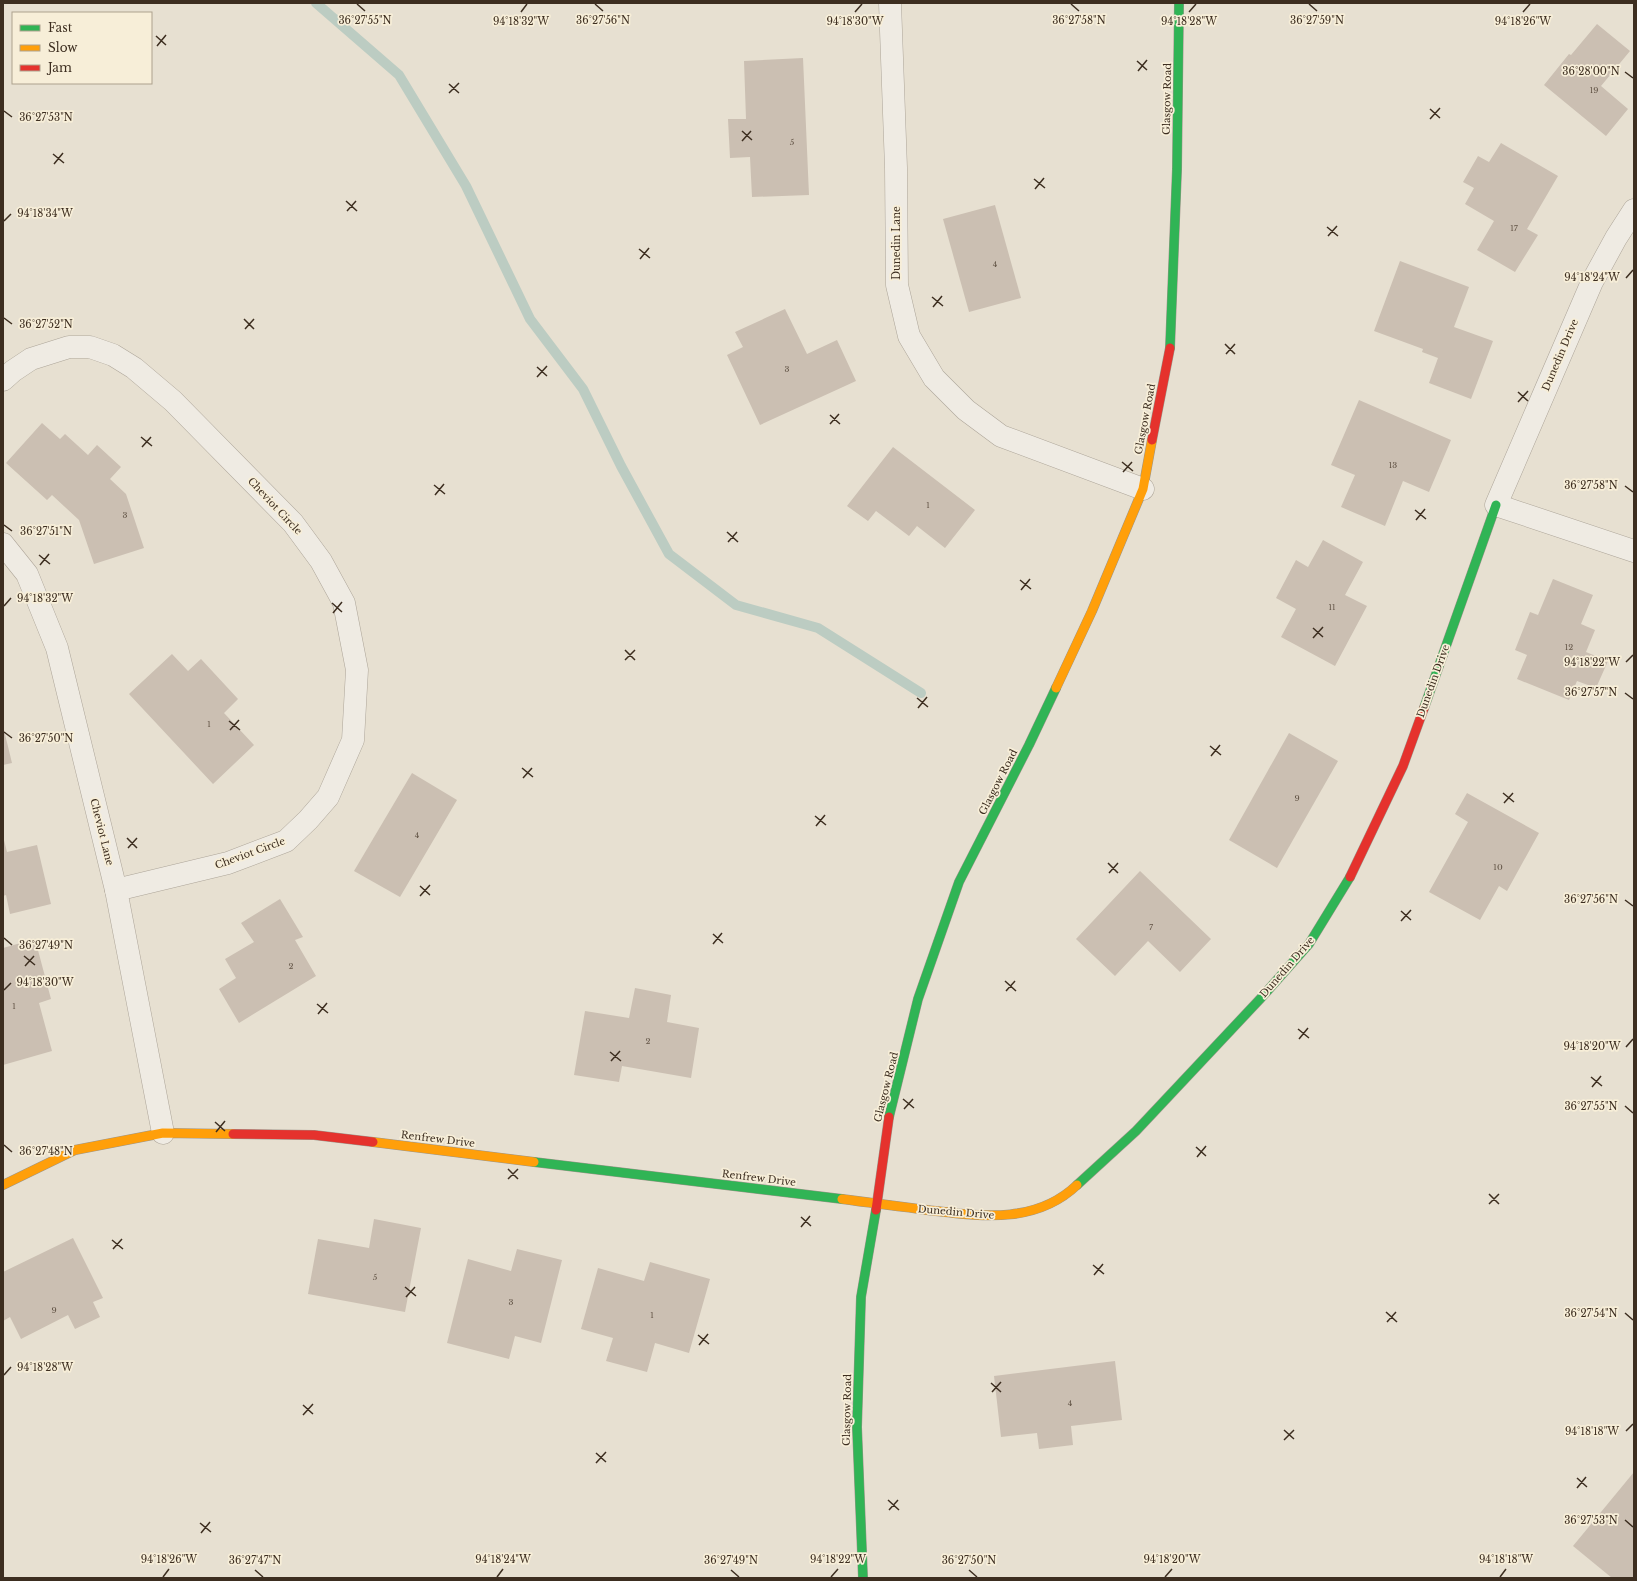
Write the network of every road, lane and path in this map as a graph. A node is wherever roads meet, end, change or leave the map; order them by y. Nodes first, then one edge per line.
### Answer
1 (890, 3) edge
2 (1179, 3) edge
3 (1634, 210) edge
4 (3, 380) edge
5 (1143, 488) junction
6 (1496, 505) junction
7 (3, 544) edge
8 (1634, 550) edge
9 (116, 890) junction
10 (162, 1133) junction
11 (3, 1185) edge
12 (877, 1204) junction
13 (863, 1578) edge

1 - 5 street, Dunedin Lane
2 - 5 street, Glasgow Road
3 - 6 street, Dunedin Drive
4 - 9 street, Cheviot Circle
5 - 12 street, Glasgow Road
6 - 8 street
6 - 12 street, Dunedin Drive
7 - 9 street, Cheviot Lane
9 - 10 street, Cheviot Lane
10 - 11 street, Renfrew Drive
10 - 12 street, Renfrew Drive
12 - 13 street, Glasgow Road

